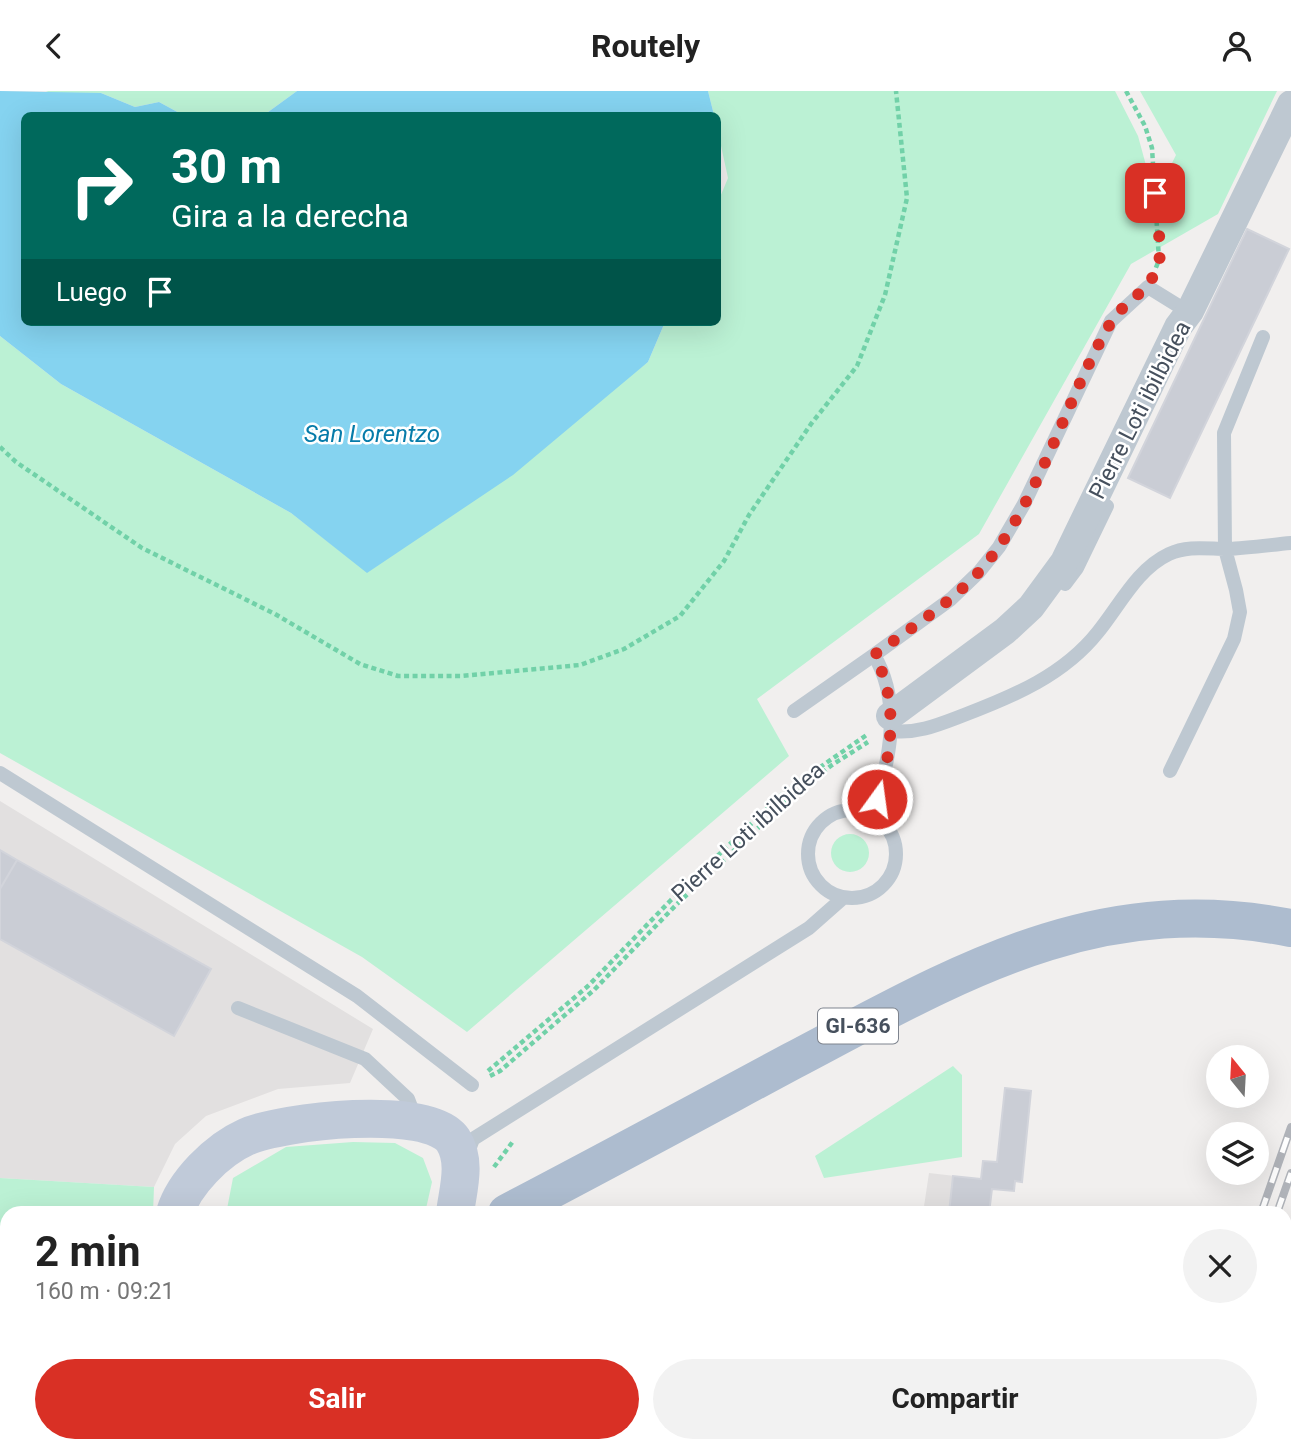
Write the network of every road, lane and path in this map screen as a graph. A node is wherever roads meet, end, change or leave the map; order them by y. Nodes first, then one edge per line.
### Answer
1 (896, 91) edge
2 (1126, 91) edge
3 (1291, 104) edge
4 (1148, 287) junction
5 (1190, 311) junction
6 (1263, 337) dead end
7 (0, 447) edge
8 (1291, 543) edge
9 (1225, 549) junction
10 (874, 655) junction
11 (794, 711) dead end
12 (891, 723) junction
13 (1170, 771) dead end
14 (0, 773) edge
15 (873, 814) junction
16 (843, 898) junction
17 (1291, 928) edge
18 (238, 1008) dead end
19 (472, 1085) joint
20 (416, 1121) junction
21 (462, 1165) junction
22 (206, 1168) junction
23 (178, 1206) edge
24 (206, 1206) edge
25 (456, 1206) edge
26 (521, 1206) edge

1 - 7 path
2 - 4 path
3 - 5 street, Pierre Loti ibilbidea
4 - 5 lane
4 - 10 lane
5 - 12 street, Pierre Loti ibilbidea
6 - 9 lane
8 - 9 lane
9 - 12 lane
9 - 13 lane
10 - 11 lane
10 - 12 lane
12 - 15 lane
12 - 19 path, Pierre Loti ibilbidea
14 - 19 lane
15 - 16 lane
15 - 16 lane
16 - 21 lane
17 - 26 main road, GI-636
18 - 20 lane
20 - 21 street
20 - 22 street
21 - 25 street
22 - 23 street
22 - 24 street

